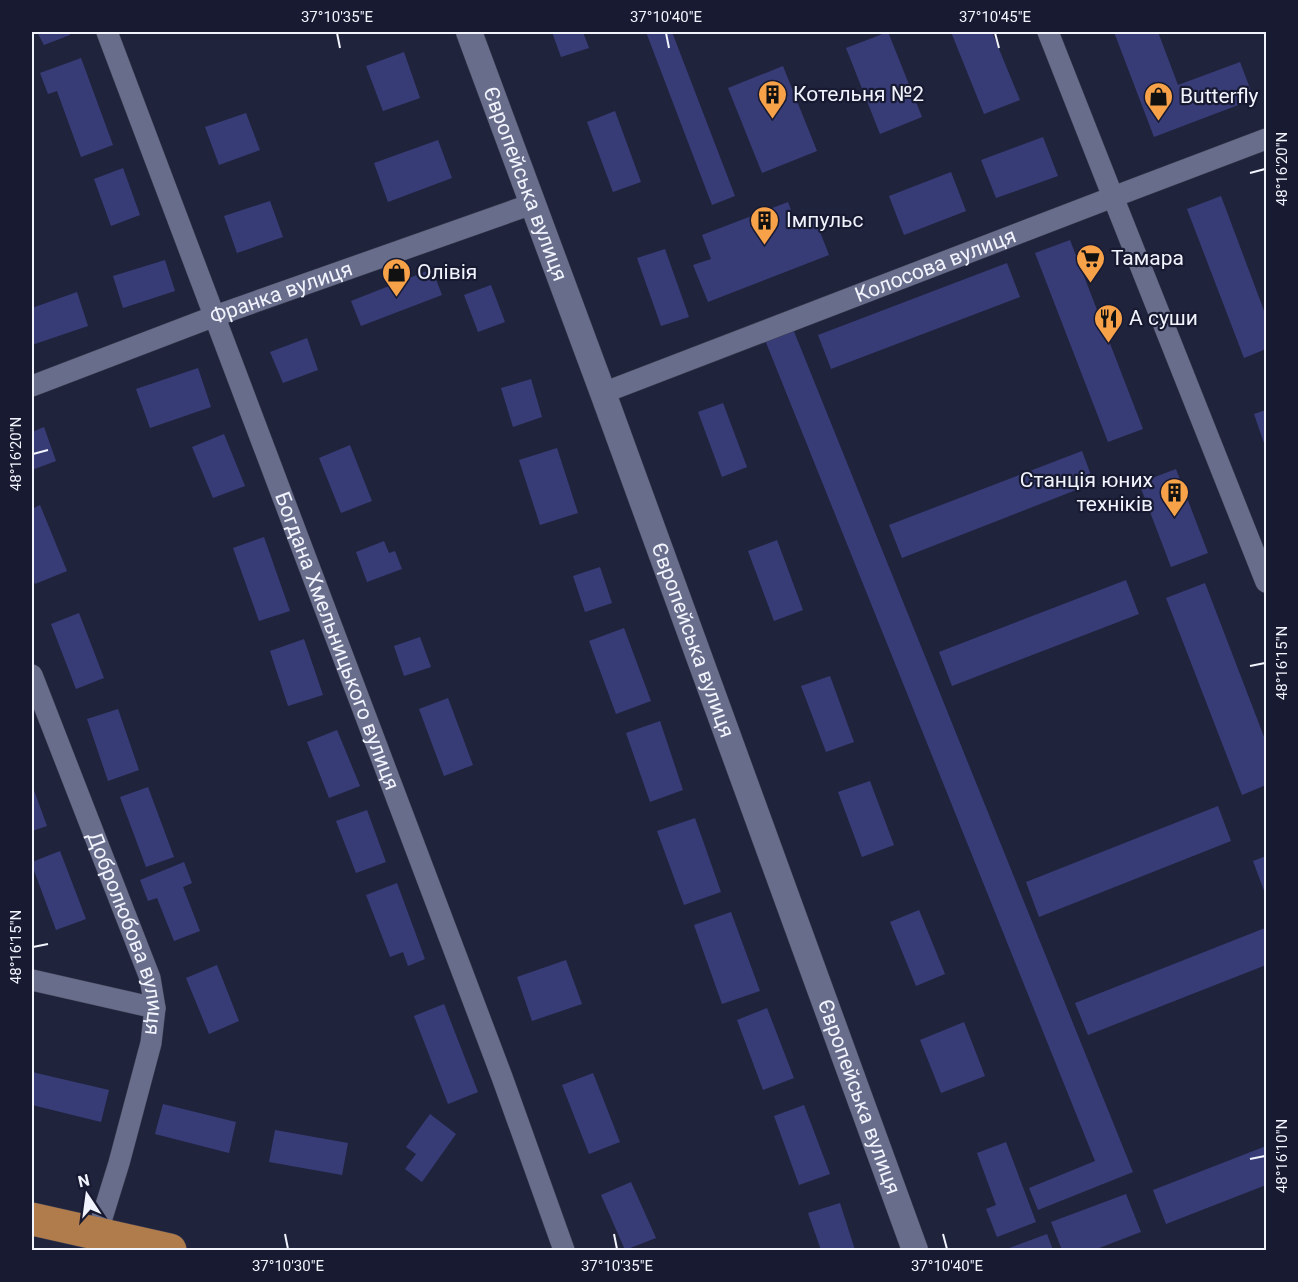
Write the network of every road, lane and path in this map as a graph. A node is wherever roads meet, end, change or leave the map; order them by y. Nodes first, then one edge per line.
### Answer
1 (107, 32) edge
2 (469, 32) edge
3 (1048, 32) edge
4 (1266, 139) edge
5 (1113, 197) junction
6 (532, 204) junction
7 (214, 316) junction
8 (32, 386) edge
9 (603, 393) junction
10 (1266, 582) edge
11 (32, 675) edge
12 (32, 980) edge
13 (155, 1008) junction
14 (32, 1219) edge
15 (97, 1234) junction
16 (170, 1251) edge
17 (564, 1251) edge
18 (915, 1251) edge

1 - 7 street, Богдана Хмельницького вулиця
2 - 6 street, Європейська вулиця
3 - 5 street
4 - 5 street, Колосова вулиця
5 - 9 street, Колосова вулиця
5 - 10 street
6 - 7 street, Франка вулиця
6 - 9 street, Європейська вулиця
7 - 8 street, Франка вулиця
7 - 17 street, Богдана Хмельницького вулиця
9 - 18 street, Європейська вулиця
11 - 13 street, Добролюбова вулиця
12 - 13 street
13 - 15 street, Добролюбова вулиця
14 - 15 highway
15 - 16 highway

